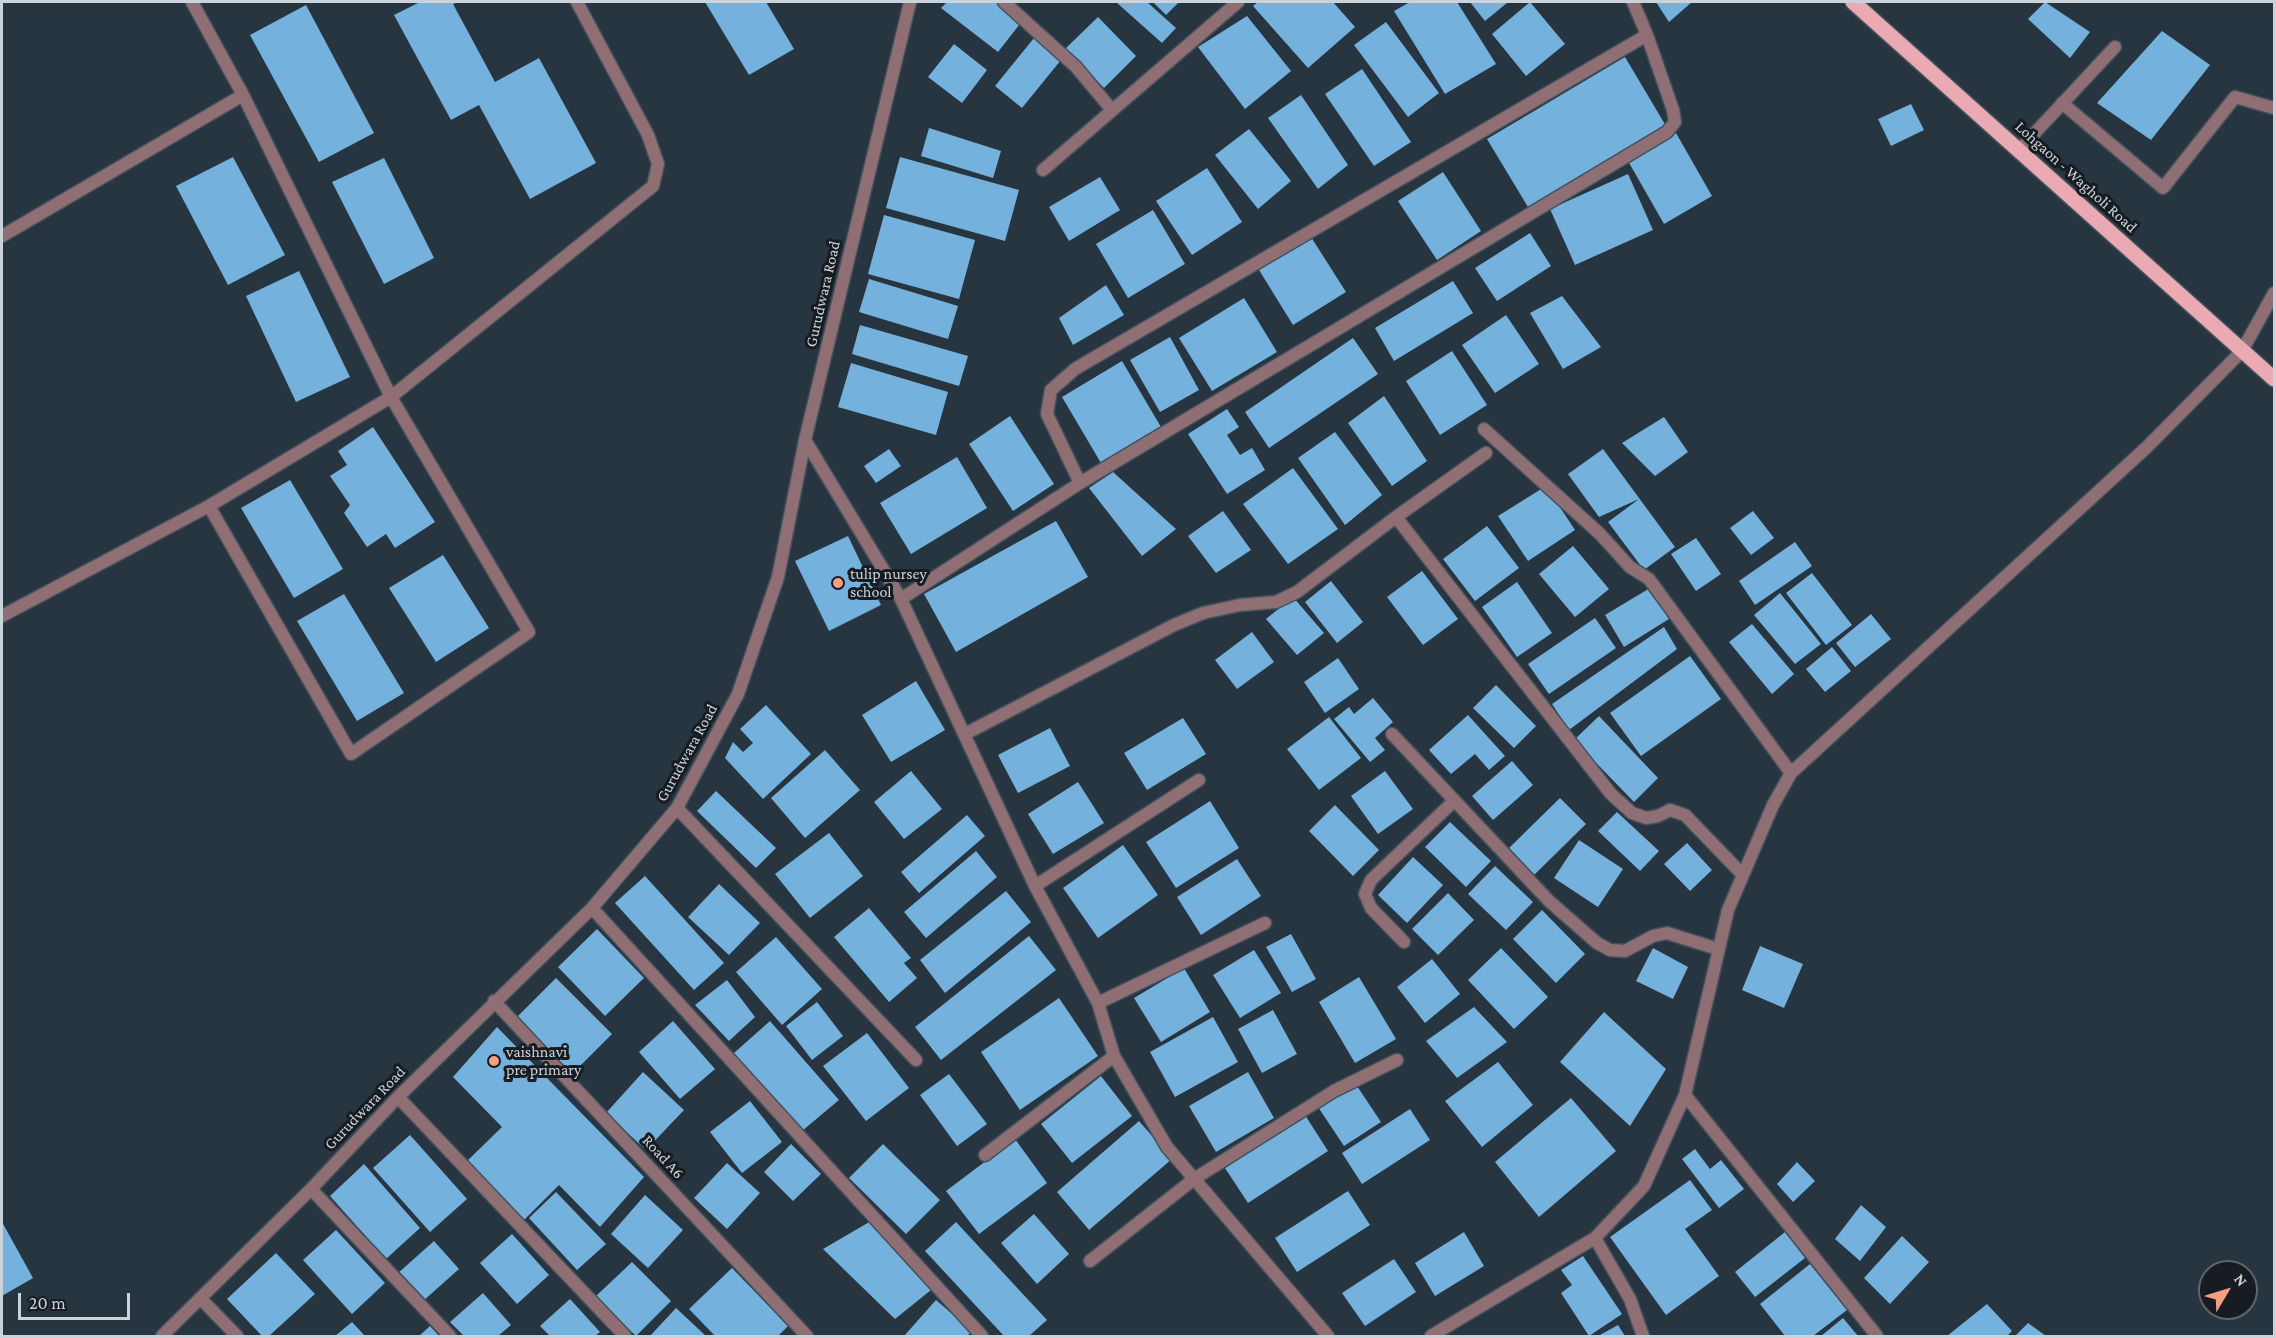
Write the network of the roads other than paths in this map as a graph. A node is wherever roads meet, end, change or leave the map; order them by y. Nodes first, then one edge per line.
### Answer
1 (192, 2) edge
2 (577, 2) edge
3 (910, 2) edge
4 (1004, 2) edge
5 (1238, 2) edge
6 (1633, 2) edge
7 (1853, 2) edge
8 (1647, 35) junction
9 (2115, 47) dead end
10 (243, 95) junction
11 (2062, 103) junction
12 (2274, 108) edge
13 (1112, 110) junction
14 (2019, 150) junction
15 (1043, 170) dead end
16 (2, 236) edge
17 (2274, 293) edge
18 (2242, 351) junction
19 (2274, 379) edge
20 (391, 397) junction
21 (1484, 429) dead end
22 (806, 440) junction
23 (1486, 453) dead end
24 (1080, 483) junction
25 (208, 506) junction
26 (1396, 517) junction
27 (901, 599) junction
28 (2, 616) edge
29 (965, 734) junction
30 (1392, 734) dead end
31 (1791, 773) junction
32 (1199, 780) dead end
33 (1454, 801) junction
34 (677, 808) junction
35 (1743, 875) junction
36 (1035, 886) junction
37 (592, 908) junction
38 (1265, 923) dead end
39 (1404, 942) dead end
40 (1718, 949) junction
41 (494, 1001) junction
42 (1098, 1003) junction
43 (1114, 1056) junction
44 (916, 1060) dead end
45 (1397, 1060) dead end
46 (1685, 1095) junction
47 (398, 1096) junction
48 (985, 1155) dead end
49 (1194, 1179) junction
50 (311, 1189) junction
51 (1595, 1238) junction
52 (1090, 1261) dead end
53 (200, 1298) junction
54 (162, 1336) edge
55 (237, 1336) edge
56 (450, 1336) edge
57 (625, 1336) edge
58 (807, 1336) edge
59 (982, 1336) edge
60 (1328, 1336) edge
61 (1431, 1336) edge
62 (1644, 1336) edge
63 (1877, 1336) edge

1 - 10 street
2 - 20 street
3 - 22 street, Gurudwara Road
4 - 13 street
5 - 13 street
6 - 8 street
7 - 14 main road, Lohgaon - Wagholi Road
8 - 24 street
8 - 24 street
9 - 11 street
10 - 16 street
10 - 20 street
11 - 12 street
11 - 14 street
13 - 15 street
14 - 18 main road, Lohgaon - Wagholi Road
17 - 18 street
18 - 19 main road, Lohgaon - Wagholi Road
18 - 31 street
20 - 25 street
20 - 25 street
21 - 31 street
22 - 27 street
22 - 34 street, Gurudwara Road
23 - 26 street
24 - 27 street
25 - 28 street
26 - 29 street
26 - 35 street
27 - 29 street
29 - 36 street
30 - 33 street
31 - 35 street
32 - 36 street
33 - 39 street
33 - 40 street
34 - 37 street, Gurudwara Road
34 - 44 street
35 - 40 street
36 - 42 street
37 - 41 street, Gurudwara Road
37 - 59 street
38 - 42 street
40 - 46 street
41 - 47 street, Gurudwara Road
41 - 58 street, Road A6
42 - 43 street
43 - 48 street
43 - 49 street
45 - 49 street
46 - 51 street
46 - 63 street
47 - 50 street, Gurudwara Road
47 - 57 street
49 - 52 street
49 - 60 street
50 - 53 street, Gurudwara Road
50 - 56 street
51 - 61 street
51 - 62 street
53 - 54 street, Gurudwara Road
53 - 55 street

